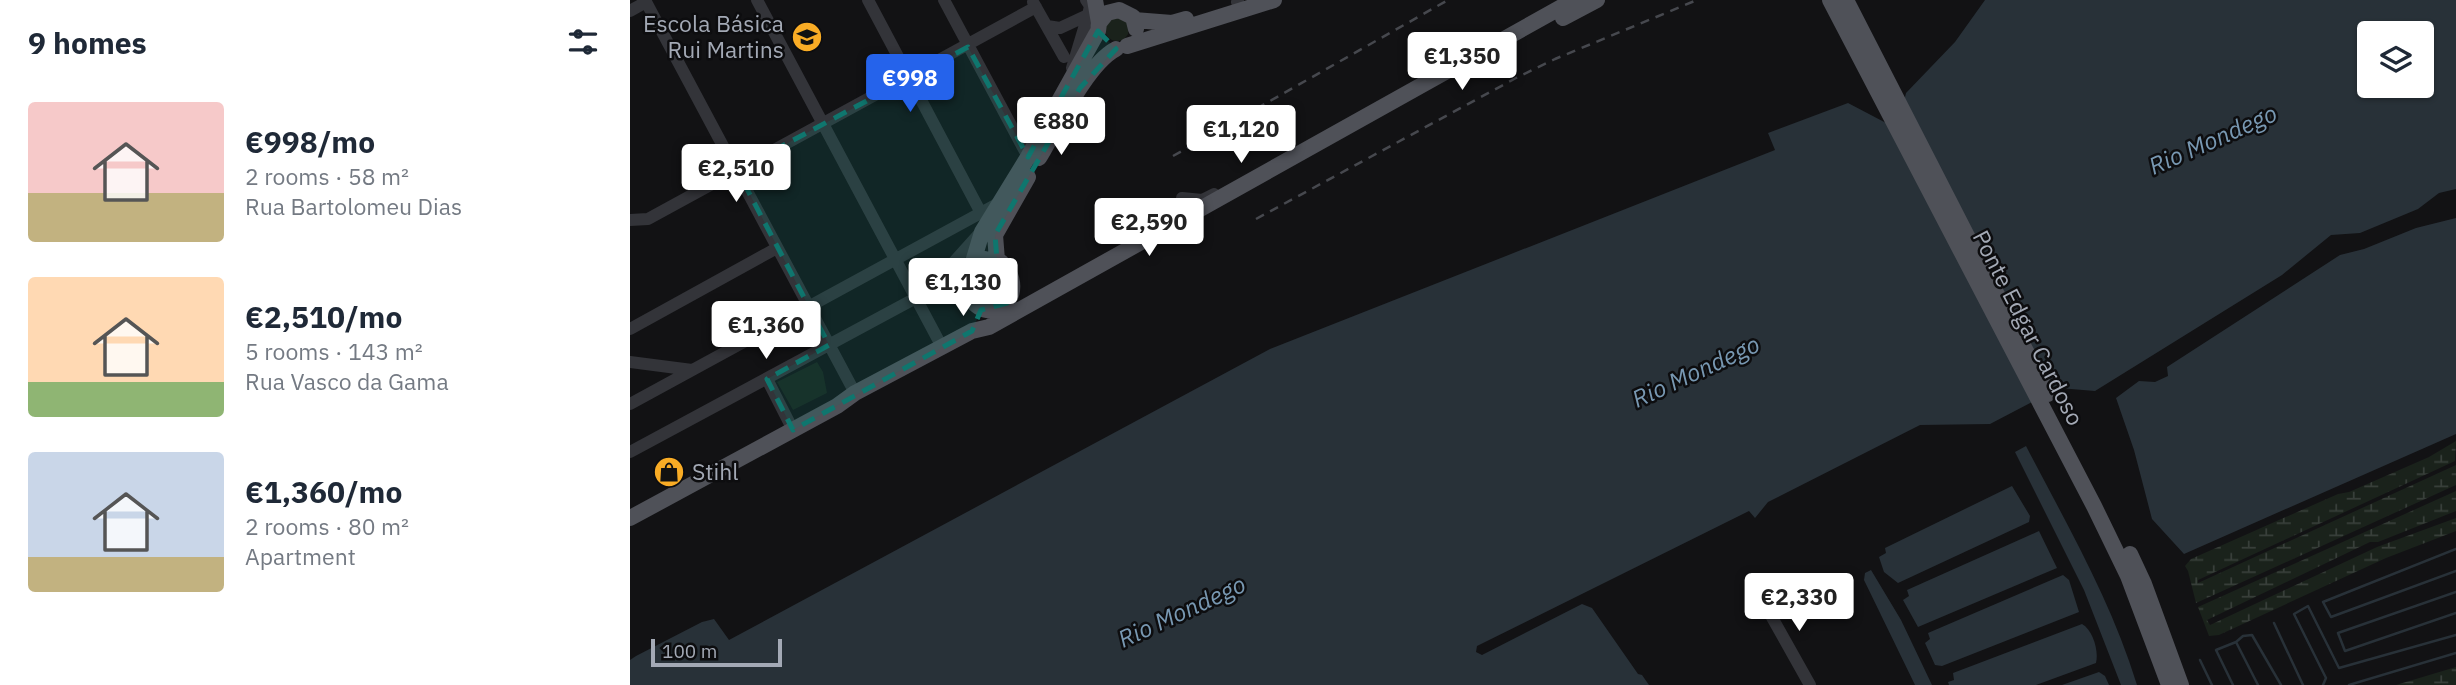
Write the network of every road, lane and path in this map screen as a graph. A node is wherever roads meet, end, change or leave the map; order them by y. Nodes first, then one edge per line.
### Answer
1 (757, 0) edge
2 (868, 0) edge
3 (944, 0) edge
4 (1086, 0) edge
5 (1574, 0) edge
6 (1597, 0) edge
7 (1829, 0) edge
8 (1846, 0) edge
9 (646, 1) edge
10 (1240, 1) edge
11 (1266, 1) edge
12 (1034, 4) edge
13 (1116, 5) edge
14 (630, 11) edge
15 (1095, 17) edge
16 (1134, 20) junction
17 (1047, 26) junction
18 (968, 47) junction
19 (1121, 48) junction
20 (1064, 57) dead end
21 (910, 78) junction
22 (823, 123) junction
23 (1309, 149) junction
24 (1028, 157) junction
25 (737, 170) junction
26 (1182, 198) dead end
27 (999, 203) junction
28 (981, 213) junction
29 (630, 220) edge
30 (982, 232) junction
31 (778, 248) junction
32 (997, 260) junction
33 (897, 261) junction
34 (968, 271) junction
35 (944, 276) junction
36 (1013, 284) junction
37 (922, 295) junction
38 (1042, 296) junction
39 (1003, 306) junction
40 (978, 307) junction
41 (809, 308) junction
42 (630, 329) edge
43 (972, 331) junction
44 (829, 345) junction
45 (942, 347) junction
46 (630, 362) edge
47 (693, 370) junction
48 (768, 379) junction
49 (855, 393) junction
50 (630, 404) edge
51 (793, 430) junction
52 (630, 452) edge
53 (630, 518) edge
54 (1760, 596) dead end
55 (1810, 685) edge
56 (2169, 685) edge
57 (2182, 685) edge

1 - 22 street
2 - 21 street
3 - 18 street
4 - 15 street
5 - 23 main road
6 - 23 main road
7 - 56 main road, Ponte Edgar Cardoso
8 - 57 main road, Ponte Edgar Cardoso
9 - 14 street
9 - 25 street
10 - 16 main road
11 - 19 main road
12 - 17 street
12 - 18 street
13 - 15 main road
13 - 16 main road
15 - 17 street
15 - 19 main road
15 - 24 main road
16 - 19 main road
17 - 20 street
18 - 21 street
18 - 24 street
19 - 32 main road
21 - 22 street
21 - 28 street
22 - 25 street
22 - 33 street
23 - 26 street
23 - 38 main road
24 - 27 main road
25 - 29 street
25 - 31 street
27 - 28 street
27 - 30 main road
28 - 33 street
30 - 34 main road
30 - 35 street
31 - 41 street
31 - 42 street
32 - 34 main road
32 - 36 main road
33 - 37 street
33 - 41 street
34 - 35 street
34 - 37 street
34 - 40 main road
35 - 37 street
36 - 38 main road
36 - 39 main road
37 - 44 street
37 - 45 street
38 - 39 main road
38 - 43 main road
39 - 40 main road
39 - 43 main road
40 - 43 main road
41 - 44 street
41 - 47 street
43 - 45 main road
44 - 48 street
44 - 49 street
45 - 49 main road
46 - 47 street
47 - 50 street
48 - 51 street
48 - 52 street
49 - 51 main road
51 - 53 main road
54 - 55 street

